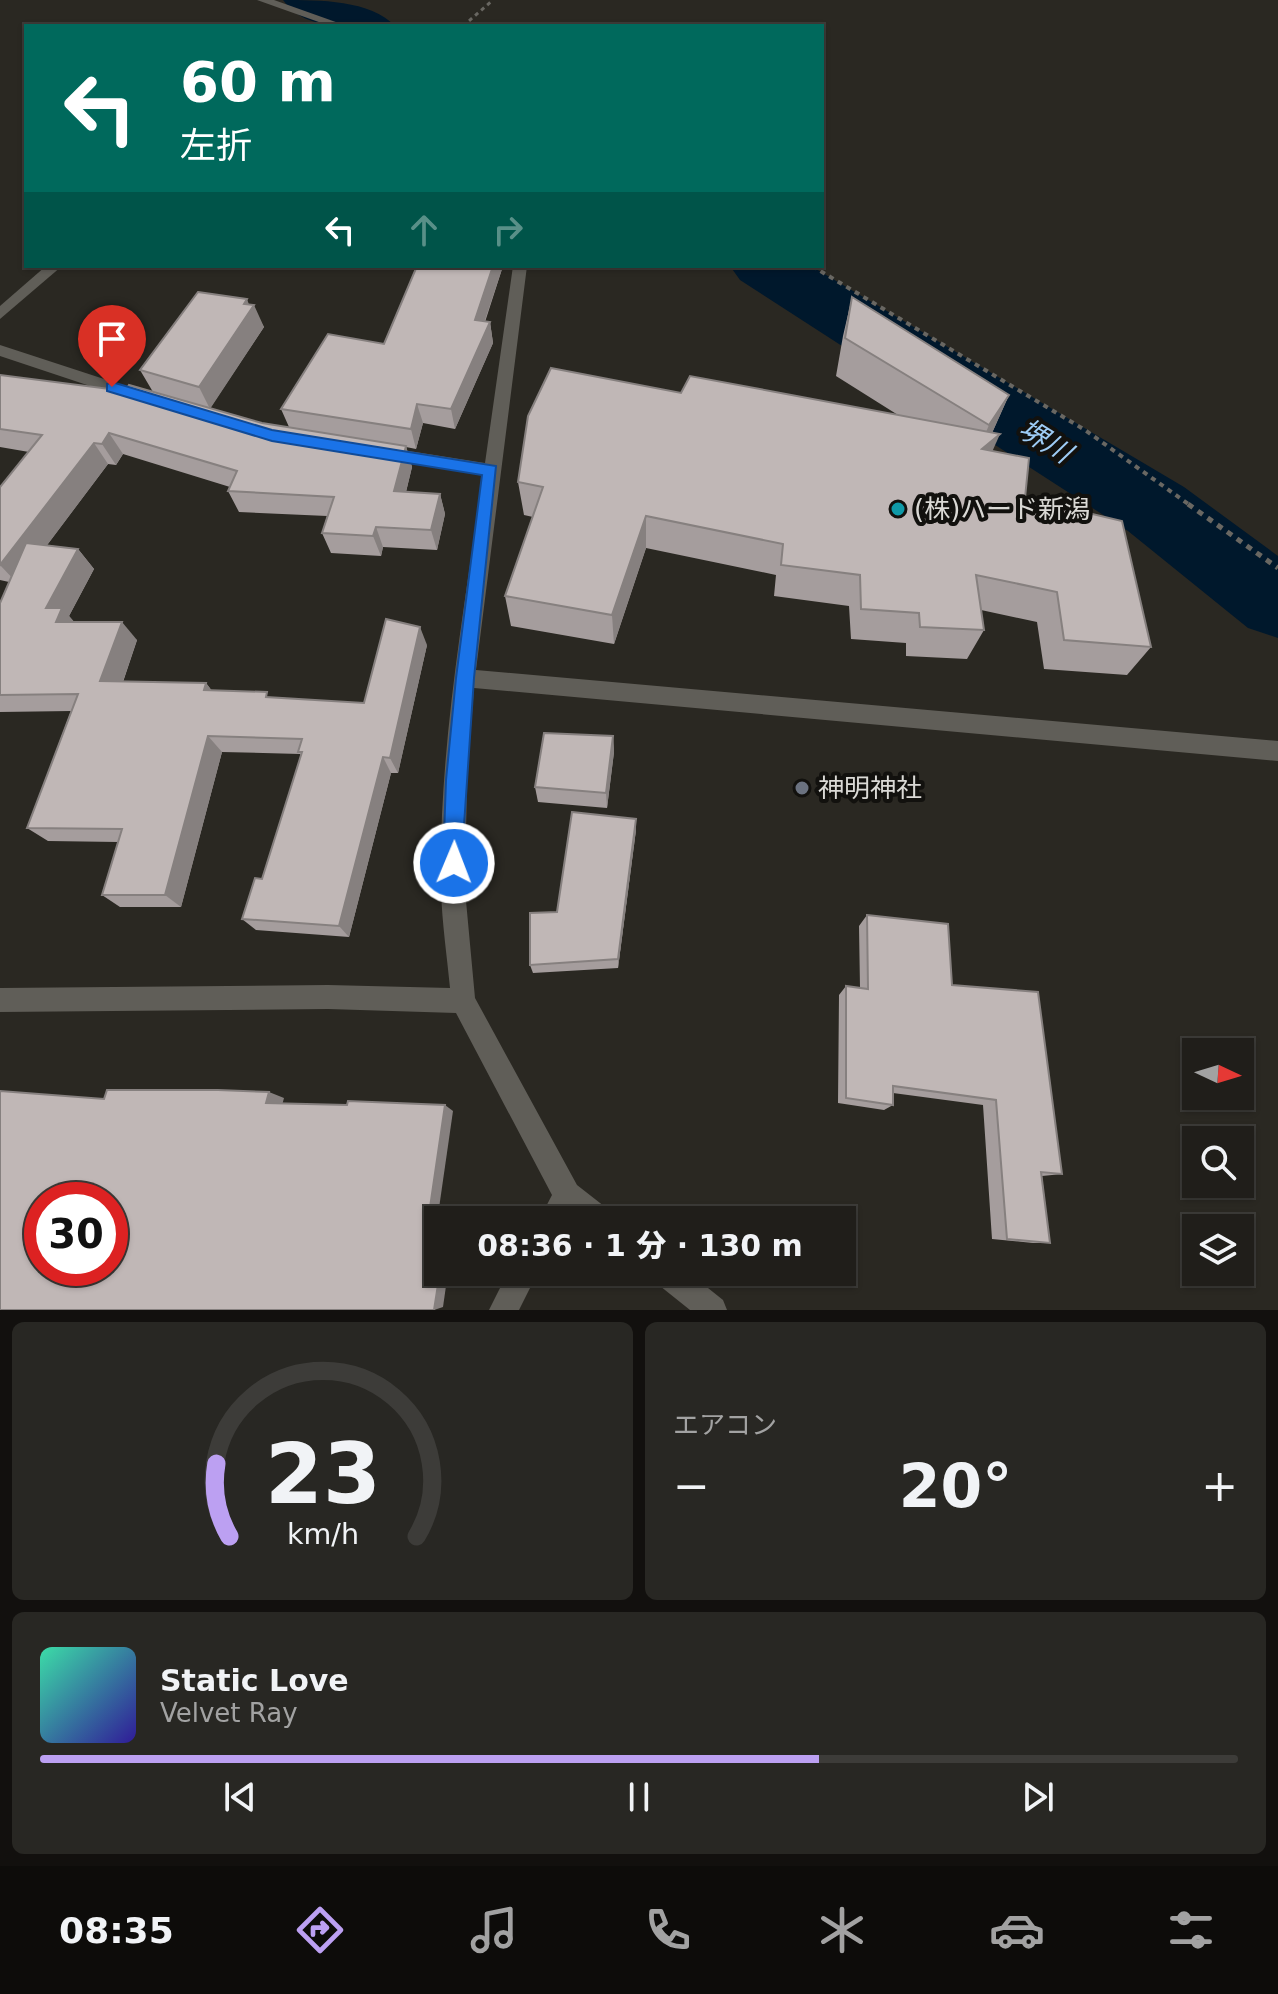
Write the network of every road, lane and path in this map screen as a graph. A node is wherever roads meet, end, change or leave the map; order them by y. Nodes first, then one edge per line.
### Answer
1 (263, 0) edge
2 (493, 0) edge
3 (335, 24) edge
4 (465, 24) edge
5 (53, 268) edge
6 (520, 268) edge
7 (815, 268) edge
8 (0, 314) edge
9 (0, 350) edge
10 (168, 406) edge
11 (366, 450) edge
12 (491, 470) junction
13 (1278, 568) edge
14 (465, 678) junction
15 (1278, 751) edge
16 (0, 1000) edge
17 (463, 1001) junction
18 (567, 1195) junction
19 (561, 1206) edge
20 (581, 1206) edge
21 (516, 1286) edge
22 (683, 1286) edge
23 (503, 1310) edge
24 (713, 1310) edge

1 - 3 street
2 - 4 path
5 - 8 street
6 - 12 street
7 - 13 path
9 - 10 street
11 - 12 street
12 - 14 street
14 - 15 street
14 - 17 street
16 - 17 street
17 - 18 street
18 - 19 street
18 - 20 street
21 - 23 street
22 - 24 street

